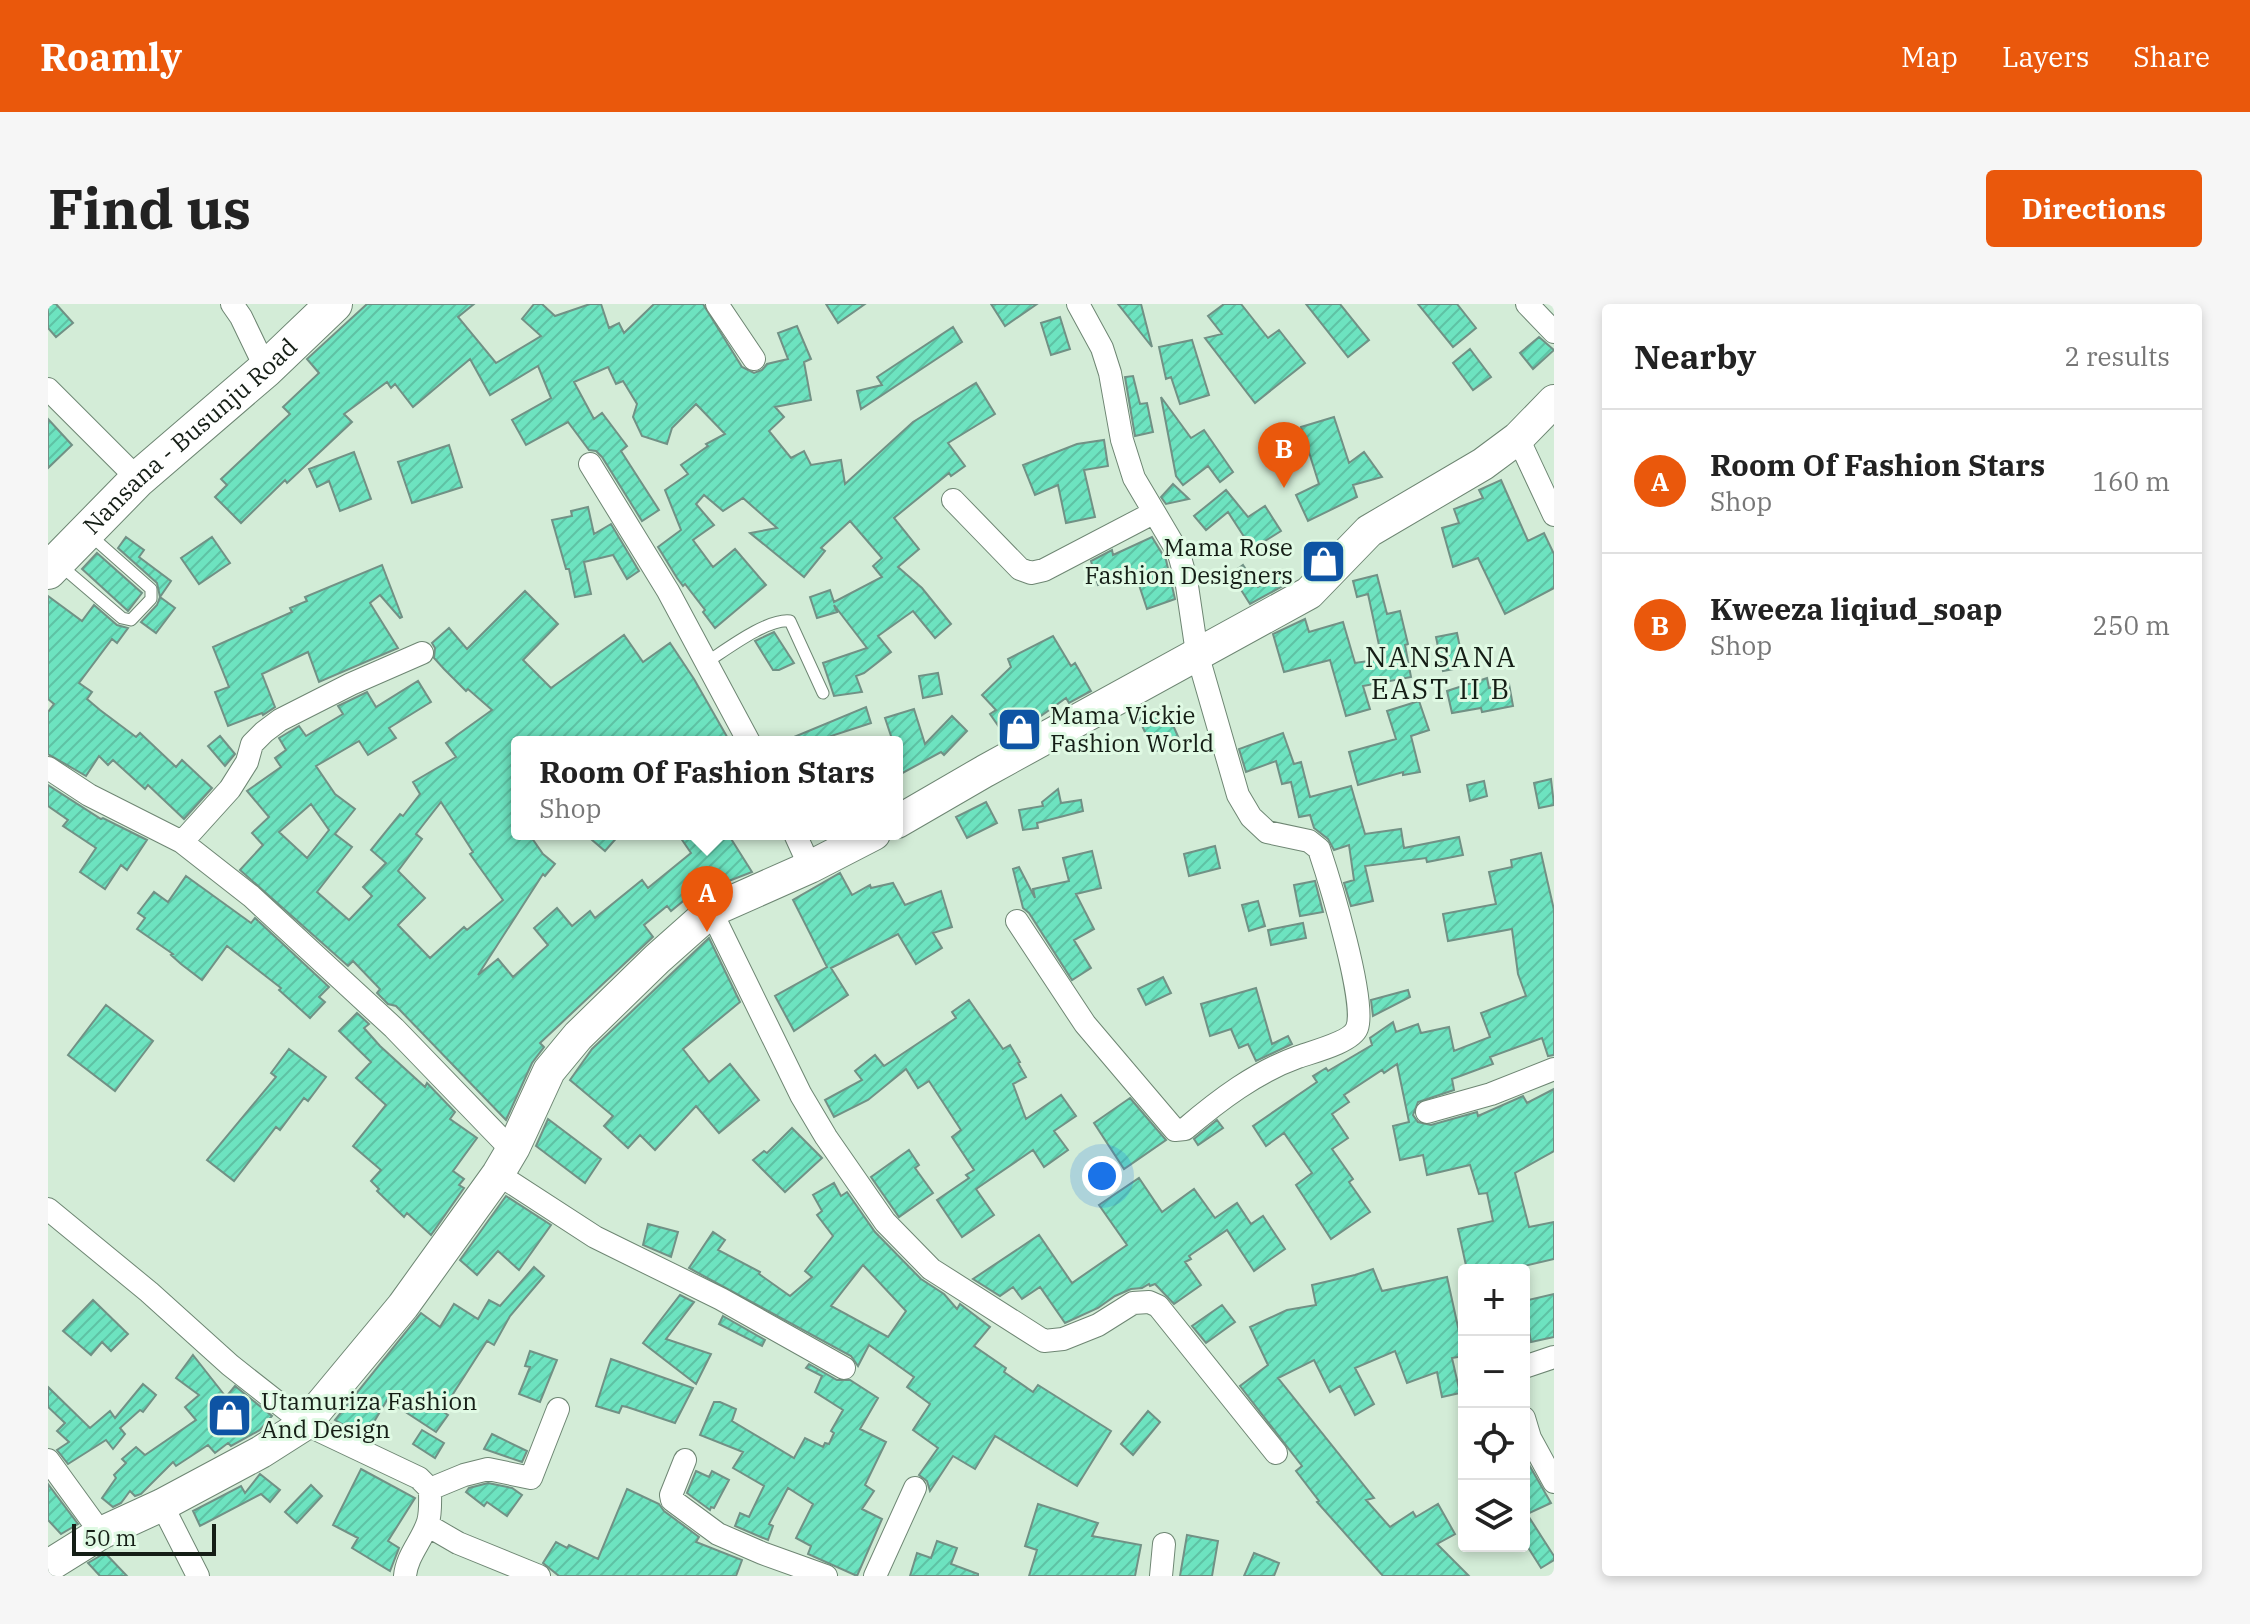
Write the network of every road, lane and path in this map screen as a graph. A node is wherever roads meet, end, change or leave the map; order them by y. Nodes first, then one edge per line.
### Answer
1 (232, 304) edge
2 (334, 304) edge
3 (717, 304) edge
4 (1078, 304) edge
5 (1527, 304) edge
6 (1554, 332) edge
7 (754, 359) dead end
8 (266, 369) junction
9 (48, 389) edge
10 (1554, 401) edge
11 (1518, 438) junction
12 (590, 464) dead end
13 (138, 479) junction
14 (953, 500) dead end
15 (1153, 513) junction
16 (1554, 515) edge
17 (87, 532) junction
18 (52, 566) edge
19 (422, 653) dead end
20 (1197, 653) junction
21 (707, 662) junction
22 (823, 693) dead end
23 (746, 736) edge
24 (48, 768) edge
25 (903, 819) edge
26 (798, 840) edge
27 (862, 840) edge
28 (182, 842) junction
29 (810, 867) junction
30 (711, 911) junction
31 (1017, 921) dead end
32 (1554, 1069) edge
33 (1427, 1112) dead end
34 (506, 1160) junction
35 (48, 1209) edge
36 (1554, 1357) edge
37 (1530, 1365) edge
38 (844, 1368) dead end
39 (558, 1409) dead end
40 (305, 1424) junction
41 (1530, 1438) edge
42 (1276, 1453) dead end
43 (48, 1460) edge
44 (685, 1460) dead end
45 (1554, 1482) edge
46 (915, 1488) dead end
47 (430, 1489) junction
48 (162, 1505) junction
49 (427, 1525) junction
50 (101, 1533) junction
51 (1164, 1544) dead end
52 (48, 1566) edge
53 (198, 1576) edge
54 (405, 1576) edge
55 (539, 1576) edge
56 (826, 1576) edge
57 (875, 1576) edge
58 (1161, 1576) edge

1 - 8 street
2 - 8 main road, Nansana - Busunju Road
3 - 7 street
4 - 15 street
5 - 6 street
8 - 13 main road, Nansana - Busunju Road
9 - 13 street
10 - 11 street
11 - 16 street
11 - 20 street
12 - 21 street
13 - 17 main road, Nansana - Busunju Road
14 - 15 street
15 - 20 street
17 - 18 main road, Nansana - Busunju Road
17 - 18 lane
19 - 28 street
20 - 25 street
20 - 31 street
21 - 22 lane
21 - 23 street
24 - 28 street
26 - 29 street
27 - 29 street
28 - 34 street
29 - 30 street
30 - 34 street
30 - 42 street
32 - 33 street
34 - 38 street
34 - 40 street
35 - 40 street
36 - 37 street
39 - 47 street
40 - 47 street
40 - 48 street
41 - 45 street
43 - 50 street
44 - 56 street
46 - 57 street
47 - 49 street
48 - 50 street
48 - 53 street
49 - 54 street
49 - 55 street
50 - 52 street
51 - 58 street

